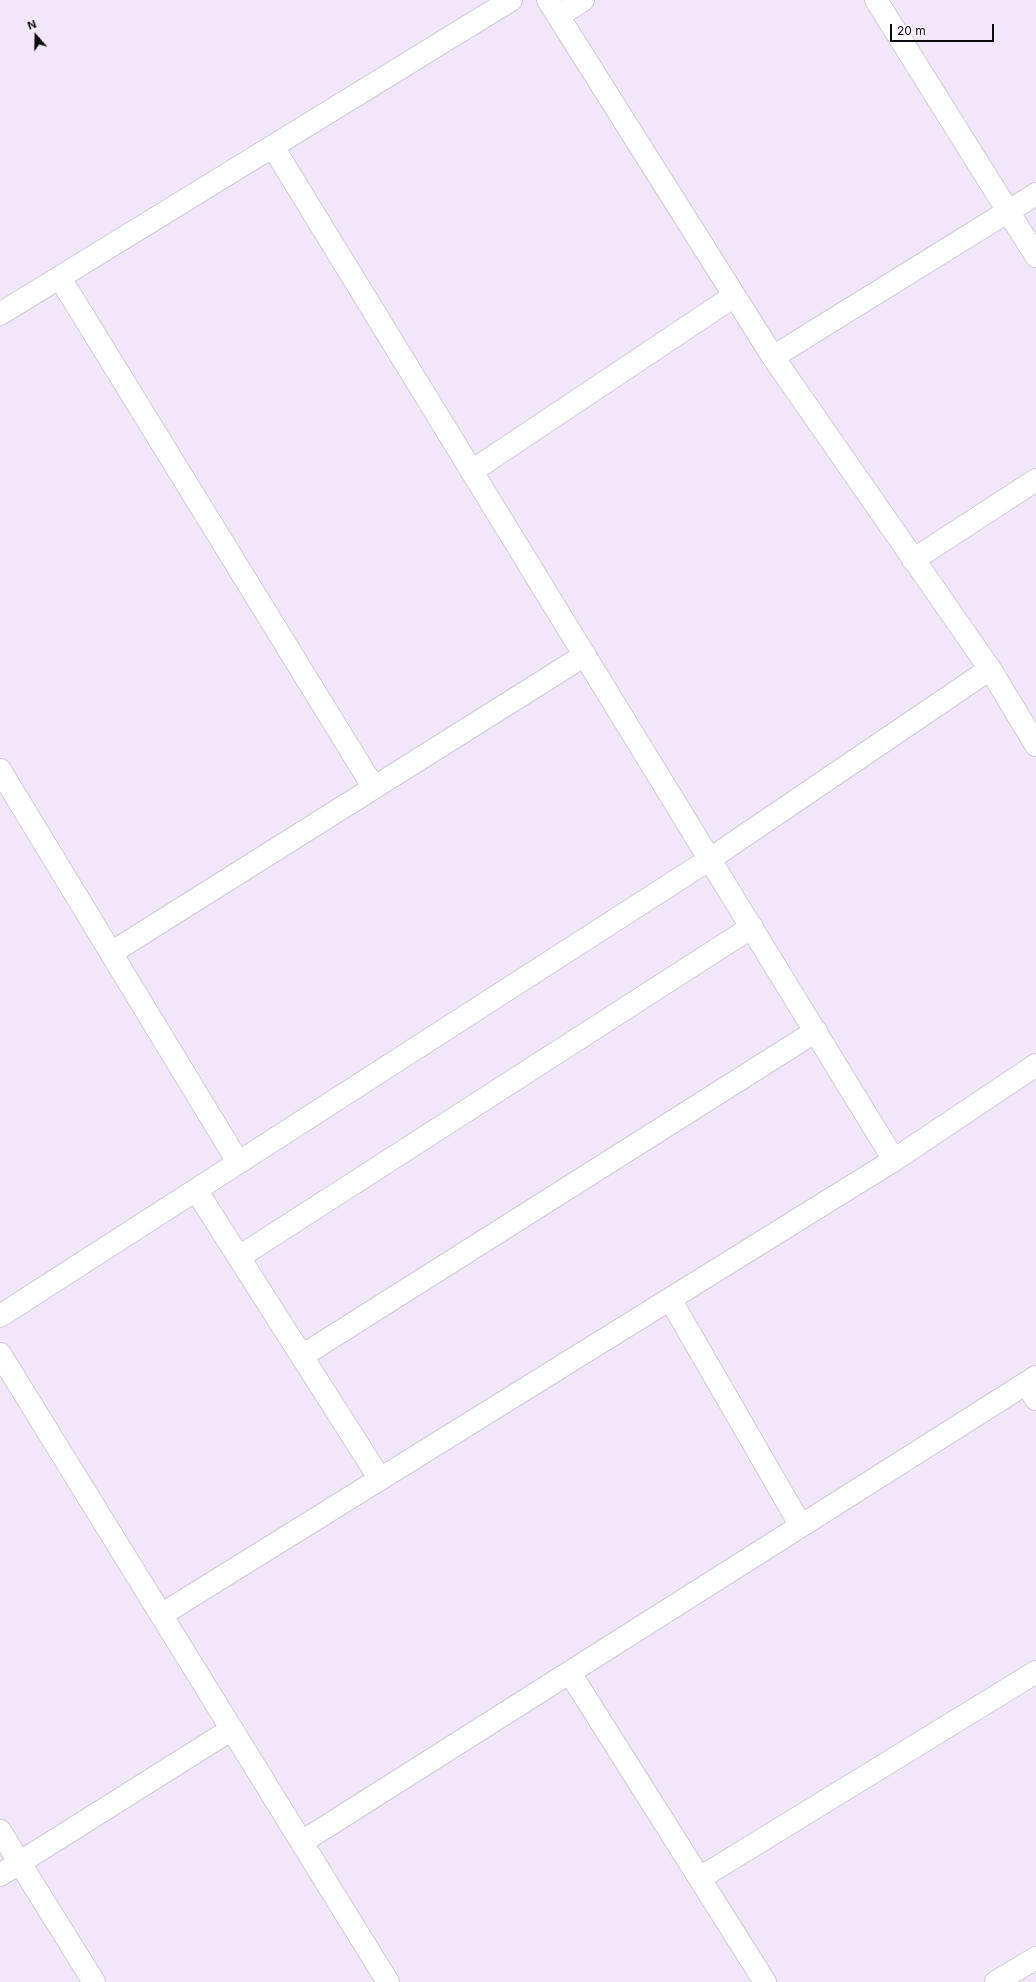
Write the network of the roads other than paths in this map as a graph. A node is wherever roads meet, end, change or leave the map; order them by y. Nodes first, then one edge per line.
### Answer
1 (511, 0) edge
2 (583, 0) edge
3 (876, 0) edge
4 (553, 8) edge
5 (273, 147) junction
6 (1036, 194) edge
7 (1007, 212) junction
8 (1036, 256) edge
9 (60, 278) junction
10 (734, 296) junction
11 (0, 314) edge
12 (773, 357) junction
13 (472, 471) junction
14 (1036, 480) edge
15 (913, 560) junction
16 (585, 655) junction
17 (990, 669) junction
18 (1036, 745) edge
19 (0, 770) edge
20 (374, 788) junction
21 (710, 859) junction
22 (752, 928) junction
23 (111, 954) junction
24 (816, 1031) junction
25 (1036, 1065) edge
26 (894, 1160) junction
27 (238, 1162) junction
28 (196, 1190) junction
29 (239, 1257) junction
30 (670, 1299) junction
31 (0, 1316) edge
32 (0, 1354) edge
33 (302, 1356) junction
34 (1033, 1387) edge
35 (380, 1479) junction
36 (802, 1526) junction
37 (161, 1615) junction
38 (1036, 1672) edge
39 (570, 1673) junction
40 (232, 1729) junction
41 (0, 1831) edge
42 (302, 1842) junction
43 (20, 1863) junction
44 (0, 1875) edge
45 (700, 1878) junction
46 (1036, 1958) edge
47 (94, 1982) edge
48 (388, 1982) edge
49 (765, 1982) edge
50 (996, 1982) edge

1 - 5 street
2 - 4 street
3 - 7 street
4 - 10 street
5 - 9 street
5 - 13 street
6 - 7 street
7 - 8 street
7 - 12 street
9 - 11 street
9 - 20 street
10 - 12 street
10 - 13 street
12 - 15 street
13 - 16 street
14 - 15 street
15 - 17 street
16 - 20 street
16 - 21 street
17 - 18 street
17 - 21 street
19 - 23 street
20 - 23 street
21 - 22 street
21 - 27 street
22 - 24 street
22 - 29 street
23 - 27 street
24 - 26 street
24 - 33 street
25 - 26 street
26 - 30 street
27 - 28 street
28 - 29 street
28 - 31 street
29 - 33 street
30 - 35 street
30 - 36 street
32 - 37 street
33 - 35 street
34 - 36 street
35 - 37 street
36 - 39 street
37 - 40 street
38 - 45 street
39 - 42 street
39 - 45 street
40 - 42 street
40 - 43 street
41 - 43 street
42 - 48 street
43 - 44 street
43 - 47 street
45 - 49 street
46 - 50 street

